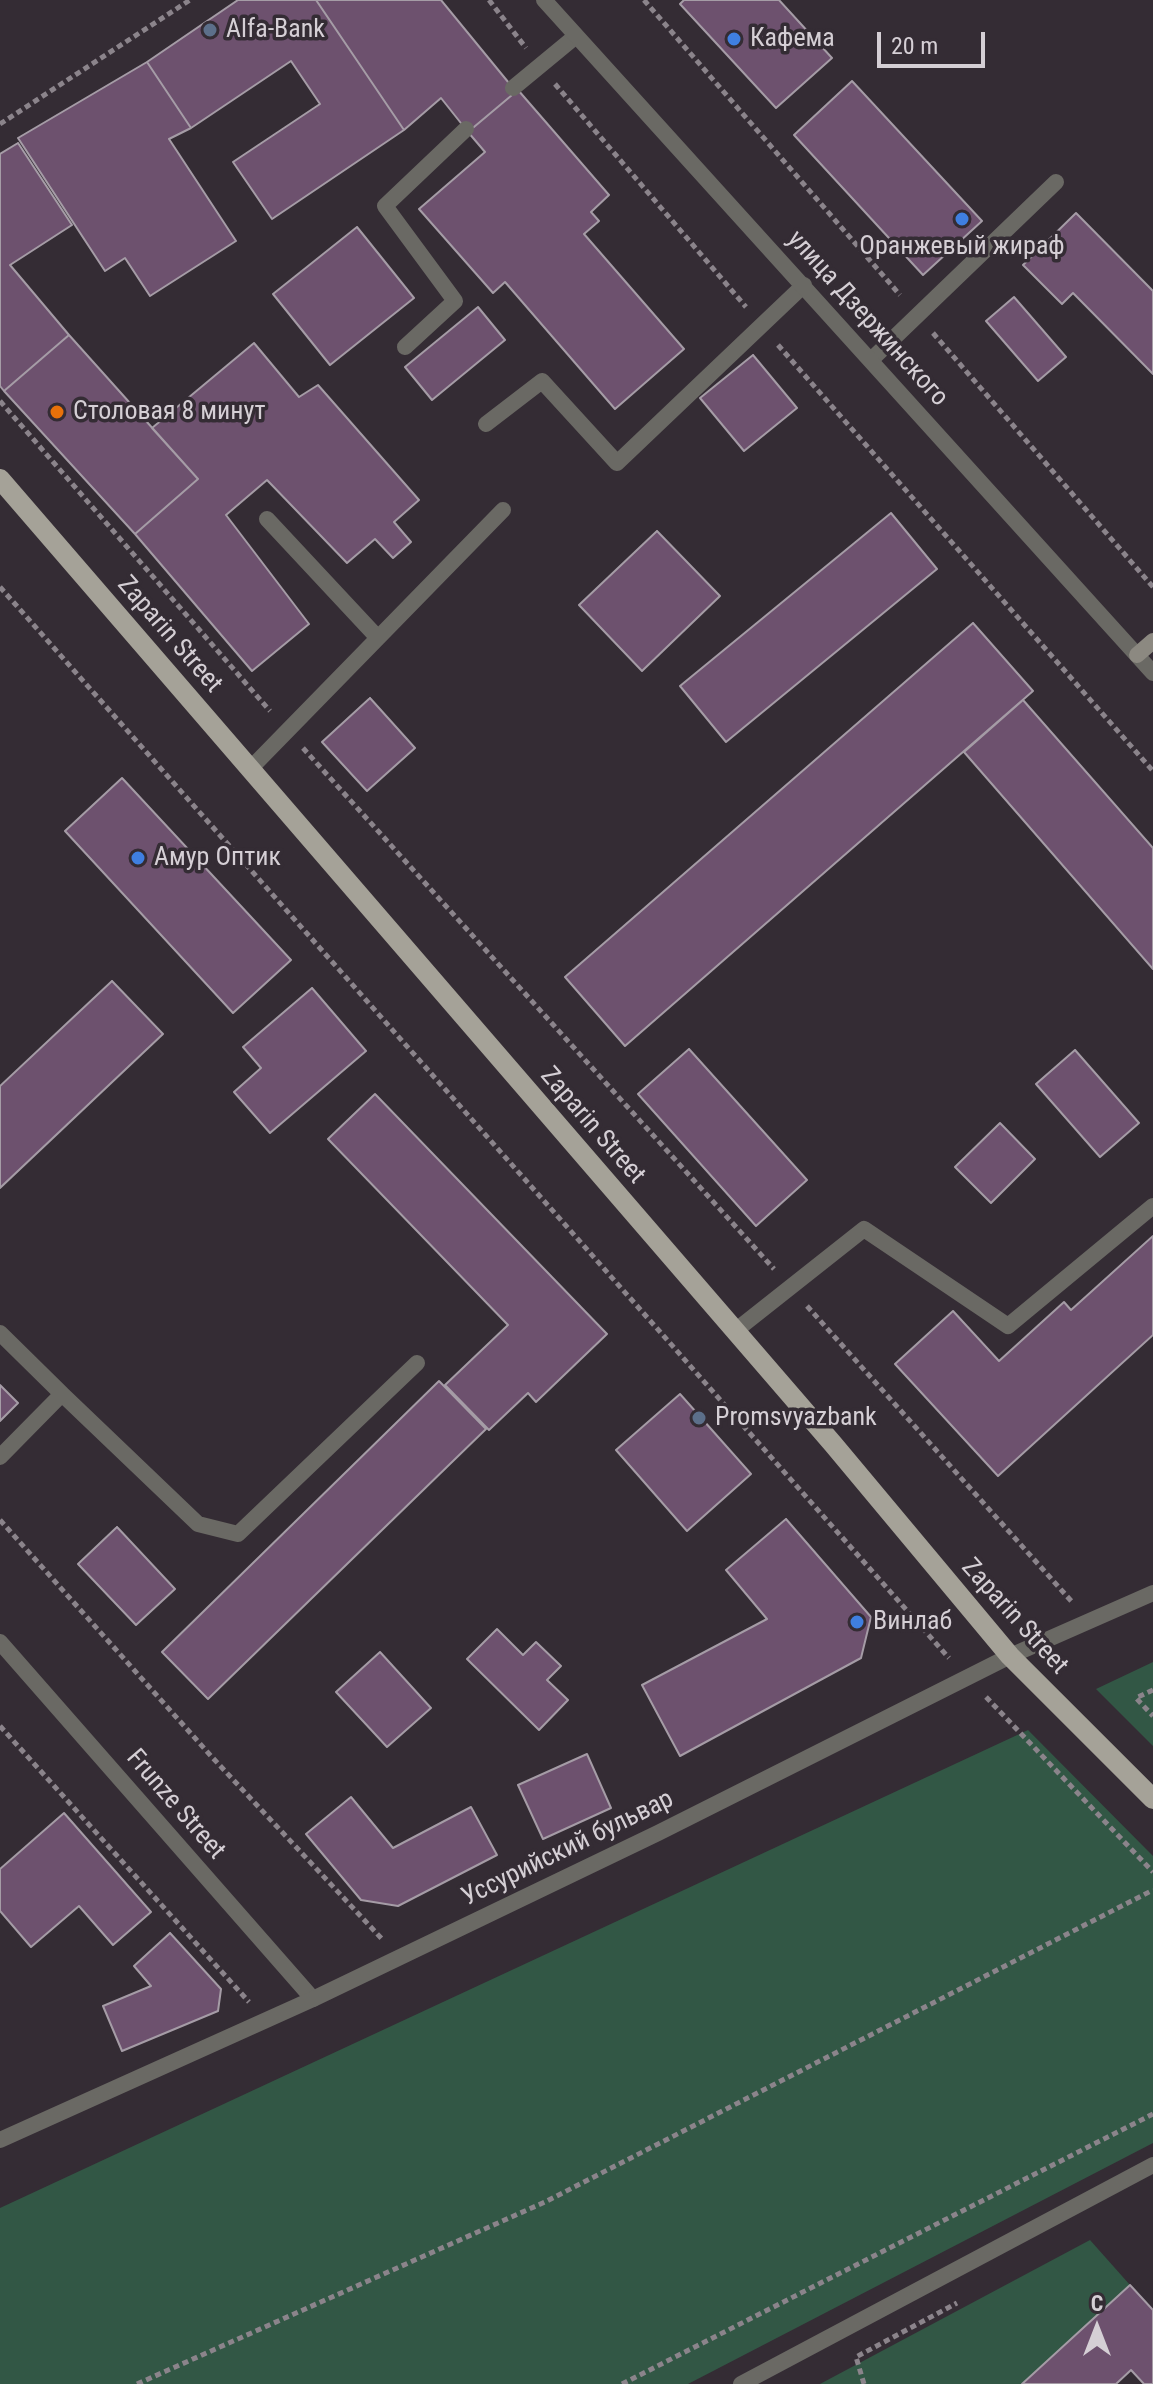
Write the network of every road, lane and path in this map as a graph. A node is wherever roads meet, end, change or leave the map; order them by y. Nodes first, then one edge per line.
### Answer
1 (190, 0) edge
2 (489, 0) edge
3 (544, 0) edge
4 (576, 36) junction
5 (541, 67) junction
6 (513, 88) dead end
7 (0, 124) edge
8 (466, 129) dead end
9 (1056, 182) dead end
10 (804, 285) junction
11 (762, 326) junction
12 (405, 347) dead end
13 (871, 360) junction
14 (0, 401) edge
15 (486, 424) dead end
16 (0, 479) edge
17 (503, 510) dead end
18 (267, 519) dead end
19 (0, 587) edge
20 (378, 638) junction
21 (1153, 641) edge
22 (1137, 655) junction
23 (1153, 673) edge
24 (288, 731) junction
25 (250, 769) junction
26 (1153, 771) edge
27 (1153, 1206) edge
28 (790, 1287) junction
29 (735, 1331) junction
30 (0, 1333) edge
31 (417, 1363) dead end
32 (62, 1394) junction
33 (0, 1457) edge
34 (0, 1520) edge
35 (1153, 1593) edge
36 (1089, 1622) junction
37 (0, 1642) edge
38 (1010, 1656) junction
39 (967, 1678) junction
40 (1153, 1690) edge
41 (1153, 1716) edge
42 (0, 1726) edge
43 (1153, 1799) edge
44 (1153, 1872) edge
45 (1153, 1890) edge
46 (399, 1958) junction
47 (313, 1999) junction
48 (265, 2021) junction
49 (1153, 2114) edge
50 (0, 2140) edge
51 (1153, 2165) edge
52 (964, 2299) dead end
53 (137, 2384) edge
54 (622, 2384) edge
55 (741, 2384) edge
56 (864, 2384) edge

1 - 7 path
2 - 5 path
3 - 4 street, улица Дзержинского
4 - 5 street
4 - 10 street, улица Дзержинского
5 - 6 street
5 - 11 path
8 - 12 street
9 - 13 street
10 - 11 street
10 - 13 street, улица Дзержинского
11 - 15 street
11 - 26 path
13 - 22 street, улица Дзержинского
14 - 24 path
16 - 25 main road, Zaparin Street
17 - 20 street
18 - 20 street
19 - 39 path
20 - 24 street
21 - 22 main road
22 - 23 street, улица Дзержинского
24 - 25 street
24 - 28 path
25 - 29 main road, Zaparin Street
27 - 28 street
28 - 29 street
28 - 36 path
29 - 38 main road, Zaparin Street
30 - 32 street
31 - 32 street
32 - 33 street
34 - 46 path
35 - 36 street, Уссурийский бульвар
36 - 38 street, Уссурийский бульвар
37 - 47 street, Frunze Street
38 - 39 street, Уссурийский бульвар
38 - 43 main road, Zaparin Street
39 - 44 path
39 - 46 street, Уссурийский бульвар
40 - 41 path
42 - 48 path
45 - 53 path
46 - 47 street, Уссурийский бульвар
47 - 48 street, Уссурийский бульвар
48 - 50 street, Уссурийский бульвар
49 - 54 path
51 - 55 street
52 - 56 path

